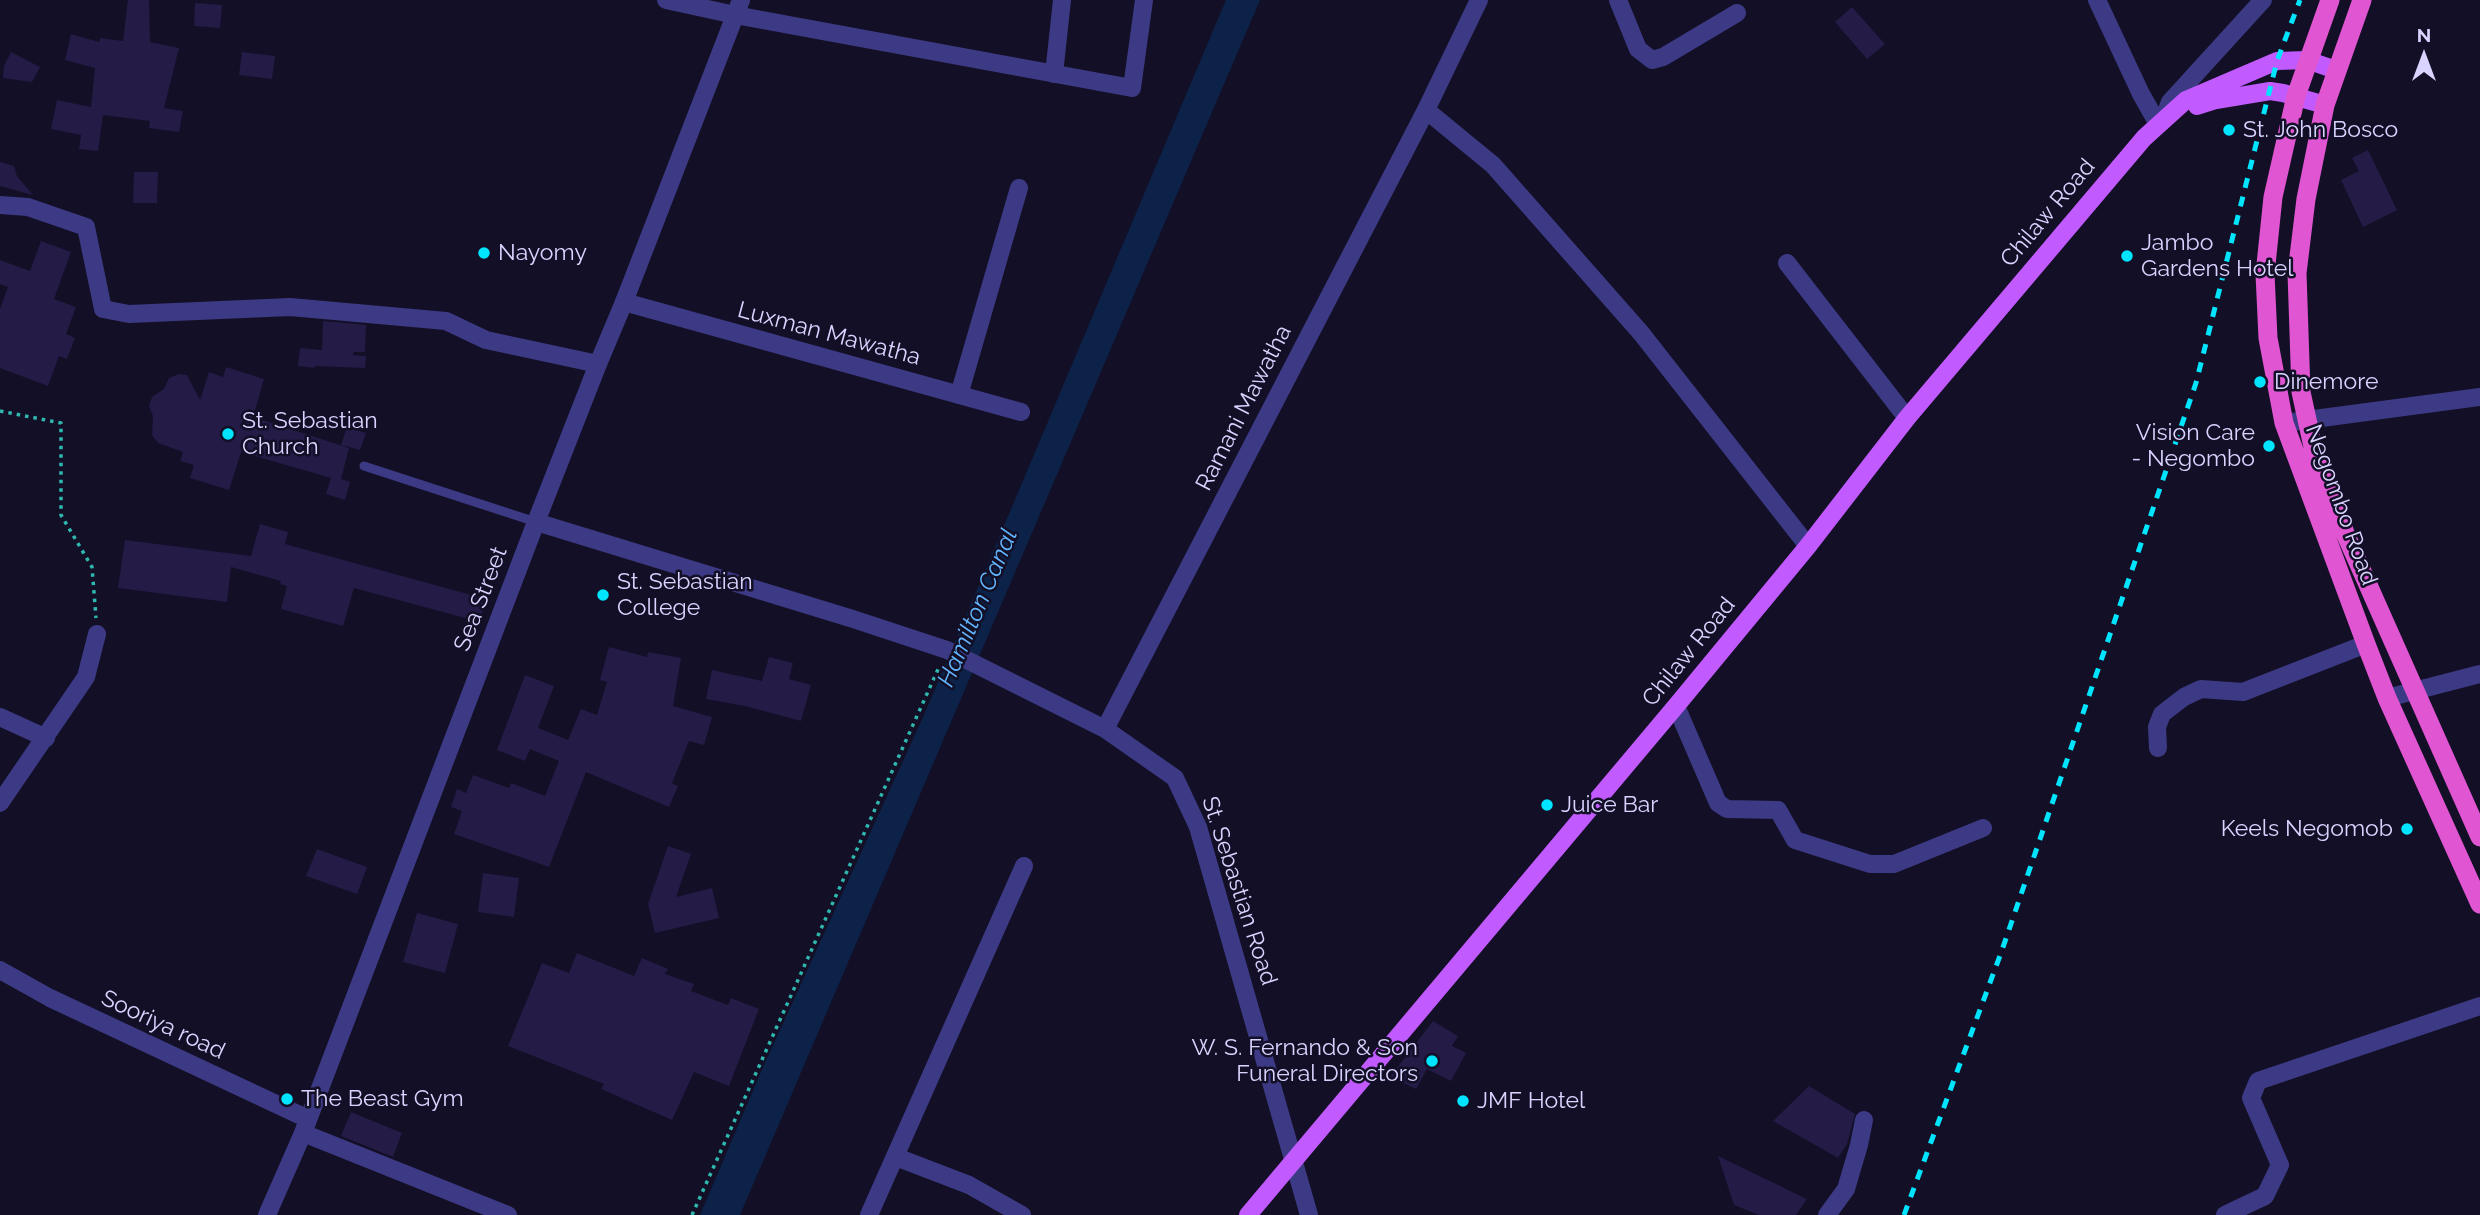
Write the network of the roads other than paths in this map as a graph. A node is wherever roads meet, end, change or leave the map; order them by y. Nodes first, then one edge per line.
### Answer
1 (666, 0) edge
2 (1062, 0) edge
3 (1144, 0) edge
4 (1479, 0) edge
5 (1618, 0) edge
6 (2097, 0) edge
7 (2263, 0) edge
8 (2330, 0) edge
9 (2362, 0) edge
10 (738, 8) edge
11 (1737, 13) dead end
12 (2307, 60) junction
13 (2336, 70) junction
14 (1054, 74) junction
15 (2296, 96) junction
16 (2325, 105) junction
17 (1426, 110) junction
18 (2161, 121) junction
19 (1019, 188) dead end
20 (0, 205) edge
21 (1787, 263) dead end
22 (624, 303) junction
23 (598, 364) junction
24 (959, 395) junction
25 (2480, 397) edge
26 (1021, 412) dead end
27 (1907, 418) junction
28 (2306, 419) junction
29 (2284, 423) junction
30 (364, 466) dead end
31 (536, 522) junction
32 (1808, 546) junction
33 (97, 634) road end
34 (2366, 644) junction
35 (2480, 674) edge
36 (2414, 690) junction
37 (2387, 698) junction
38 (1676, 706) junction
39 (0, 716) edge
40 (1105, 729) junction
41 (46, 738) junction
42 (2158, 748) dead end
43 (0, 803) edge
44 (1983, 828) dead end
45 (2480, 837) edge
46 (1024, 866) dead end
47 (2480, 904) edge
48 (0, 971) edge
49 (2480, 1006) edge
50 (1864, 1120) dead end
51 (305, 1126) junction
52 (896, 1157) junction
53 (1294, 1160) junction
54 (267, 1215) edge
55 (508, 1215) edge
56 (869, 1215) edge
57 (1022, 1215) edge
58 (1248, 1215) edge
59 (1310, 1215) edge
60 (1828, 1215) edge
61 (2225, 1215) edge

1 - 10 street
2 - 14 street
3 - 14 street
4 - 17 street, Ramani Mawatha
5 - 11 street
6 - 18 street
7 - 18 street
8 - 12 highway, Negombo Road
9 - 13 highway, Negombo Road
10 - 14 street
10 - 22 street, Sea Street
12 - 13 main road
12 - 15 highway, Negombo Road
12 - 18 main road, Chilaw Road
13 - 16 highway, Negombo Road
15 - 16 main road
15 - 18 main road
15 - 29 highway, Negombo Road
16 - 28 highway, Negombo Road
17 - 32 street
17 - 40 street, Ramani Mawatha
18 - 27 main road, Chilaw Road
19 - 24 street
20 - 23 street
21 - 27 street
22 - 23 street, Sea Street
22 - 24 street, Luxman Mawatha
23 - 31 street, Sea Street
24 - 26 street, Luxman Mawatha
25 - 28 street
27 - 32 main road, Chilaw Road
28 - 29 street
28 - 36 highway, Negombo Road
29 - 34 highway, Negombo Road
30 - 31 lane
31 - 40 street, St. Sebastian Road
31 - 51 street, Sea Street
32 - 38 main road, Chilaw Road
33 - 41 street
34 - 37 highway, Negombo Road
34 - 42 street
35 - 36 street
36 - 37 street
36 - 45 highway, Negombo Road
37 - 47 highway, Negombo Road
38 - 44 street
38 - 53 main road, Chilaw Road
39 - 41 street
40 - 53 street, St. Sebastian Road
41 - 43 street
46 - 52 street
48 - 51 street, Sooriya road
49 - 61 street
50 - 60 street
51 - 54 street, Sea Street
51 - 55 street, Sooriya road
52 - 56 street
52 - 57 street
53 - 58 main road, Chilaw Road
53 - 59 street, St. Sebastian Road

